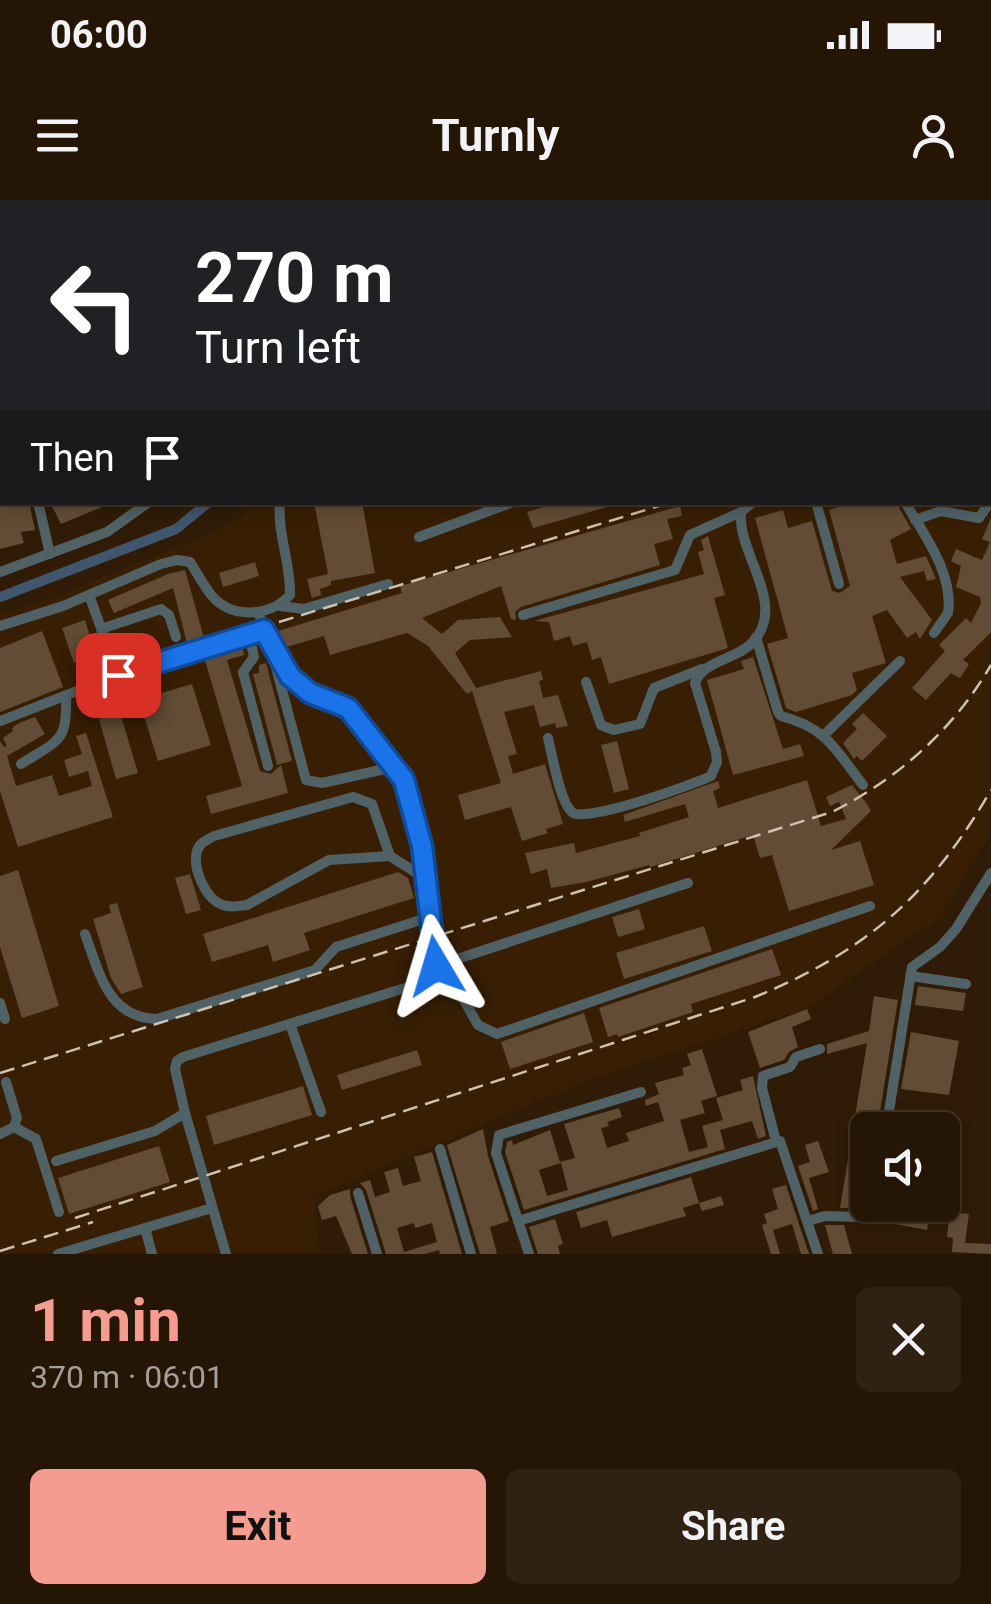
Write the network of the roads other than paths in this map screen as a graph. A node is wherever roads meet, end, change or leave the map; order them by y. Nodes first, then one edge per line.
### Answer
1 (39, 505) edge
2 (145, 505) edge
3 (280, 505) edge
4 (505, 505) edge
5 (749, 505) edge
6 (817, 505) edge
7 (907, 505) edge
8 (988, 505) edge
9 (740, 512) junction
10 (915, 520) junction
11 (419, 537) dead end
12 (50, 554) junction
13 (0, 572) edge
14 (388, 584) dead end
15 (839, 584) dead end
16 (89, 595) junction
17 (280, 606) junction
18 (258, 612) junction
19 (523, 615) dead end
20 (0, 626) edge
21 (101, 629) junction
22 (264, 630) junction
23 (934, 633) dead end
24 (249, 634) junction
25 (756, 636) junction
26 (176, 637) dead end
27 (270, 644) junction
28 (900, 661) dead end
29 (708, 666) junction
30 (118, 675) junction
31 (586, 682) dead end
32 (66, 696) junction
33 (0, 721) edge
34 (824, 735) junction
35 (548, 738) dead end
36 (21, 764) dead end
37 (268, 766) dead end
38 (394, 766) junction
39 (862, 785) dead end
40 (390, 856) junction
41 (991, 873) edge
42 (426, 880) junction
43 (688, 883) dead end
44 (870, 906) dead end
45 (430, 917) junction
46 (85, 934) dead end
47 (436, 966) junction
48 (910, 976) junction
49 (966, 984) dead end
50 (0, 1003) edge
51 (5, 1020) dead end
52 (290, 1024) junction
53 (820, 1050) dead end
54 (6, 1082) dead end
55 (642, 1092) dead end
56 (321, 1112) dead end
57 (889, 1112) edge
58 (184, 1113) junction
59 (14, 1127) junction
60 (0, 1134) edge
61 (776, 1140) junction
62 (440, 1149) dead end
63 (56, 1161) dead end
64 (358, 1194) dead end
65 (212, 1208) junction
66 (58, 1212) dead end
67 (850, 1217) edge
68 (518, 1220) junction
69 (808, 1221) junction
70 (144, 1228) junction
71 (58, 1254) edge
72 (152, 1254) edge
73 (226, 1254) edge
74 (377, 1254) edge
75 (470, 1254) edge
76 (529, 1254) edge
77 (818, 1254) edge

1 - 12 street
2 - 12 street
3 - 17 street
4 - 11 street
5 - 9 street
6 - 15 street
7 - 10 street
8 - 10 street
9 - 19 street
9 - 25 street
10 - 23 street
12 - 13 street
14 - 17 street
16 - 18 street
16 - 20 street
16 - 21 street
17 - 18 street
18 - 22 street
21 - 26 street
21 - 30 street
22 - 24 street
22 - 27 street
24 - 30 street
24 - 37 street
25 - 29 street
25 - 34 street
27 - 38 street
27 - 38 street
28 - 34 street
29 - 31 street
29 - 35 street
30 - 32 street
32 - 33 street
32 - 36 street
34 - 39 street
38 - 42 street
40 - 40 street
40 - 42 street
41 - 48 street
42 - 45 street
43 - 47 street
44 - 47 street
45 - 46 street
45 - 47 street
47 - 52 street
48 - 49 street
48 - 57 street
50 - 51 street
52 - 56 street
52 - 58 street
53 - 61 street
54 - 59 street
55 - 68 street
58 - 63 street
58 - 65 street
59 - 60 street
59 - 66 street
61 - 68 street
61 - 69 street
62 - 75 street
64 - 74 street
65 - 70 street
65 - 73 street
67 - 69 street
68 - 76 street
69 - 77 street
70 - 71 street
70 - 72 street

